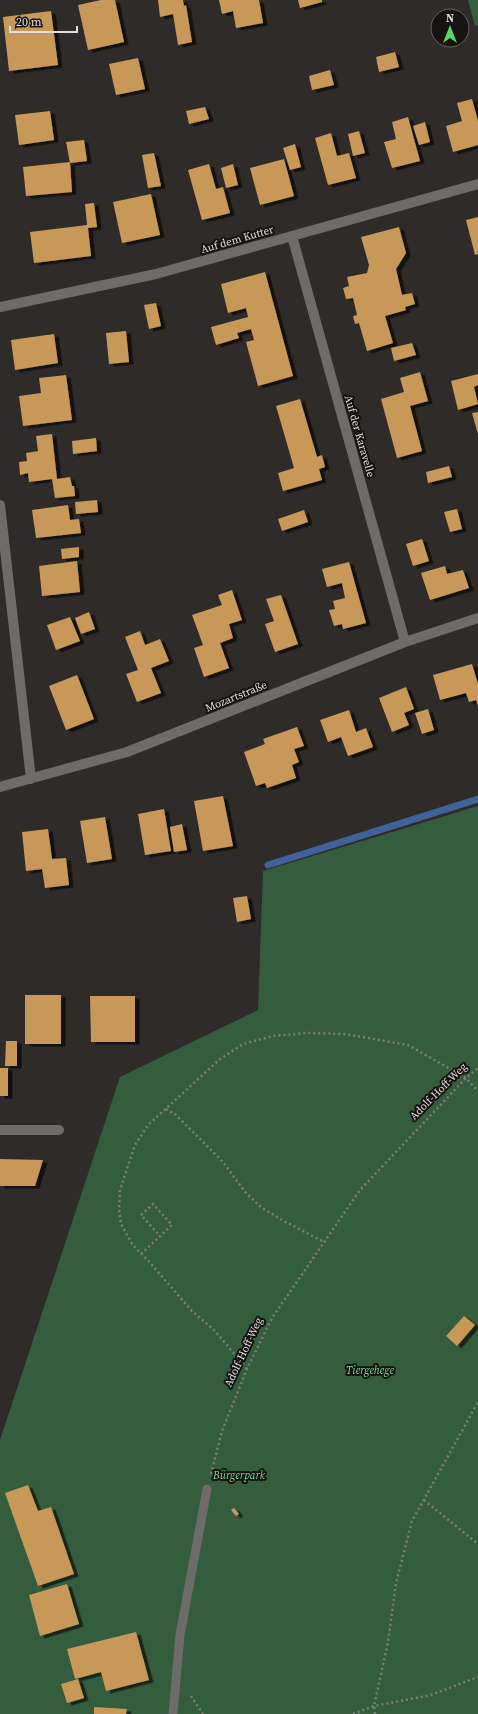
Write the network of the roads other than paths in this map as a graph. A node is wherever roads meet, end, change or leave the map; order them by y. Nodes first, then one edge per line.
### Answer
1 (478, 184) edge
2 (292, 236) junction
3 (0, 307) edge
4 (0, 505) edge
5 (478, 618) edge
6 (405, 642) junction
7 (31, 779) junction
8 (0, 787) edge
9 (0, 1130) edge
10 (59, 1130) dead end
11 (207, 1489) road end
12 (174, 1714) edge

1 - 2 street, Auf dem Kutter
2 - 3 street, Auf dem Kutter
2 - 6 street, Auf der Karavelle
4 - 7 street
5 - 6 street, Mozartstraße
6 - 7 street, Mozartstraße
7 - 8 street, Mozartstraße
9 - 10 street
11 - 12 lane

